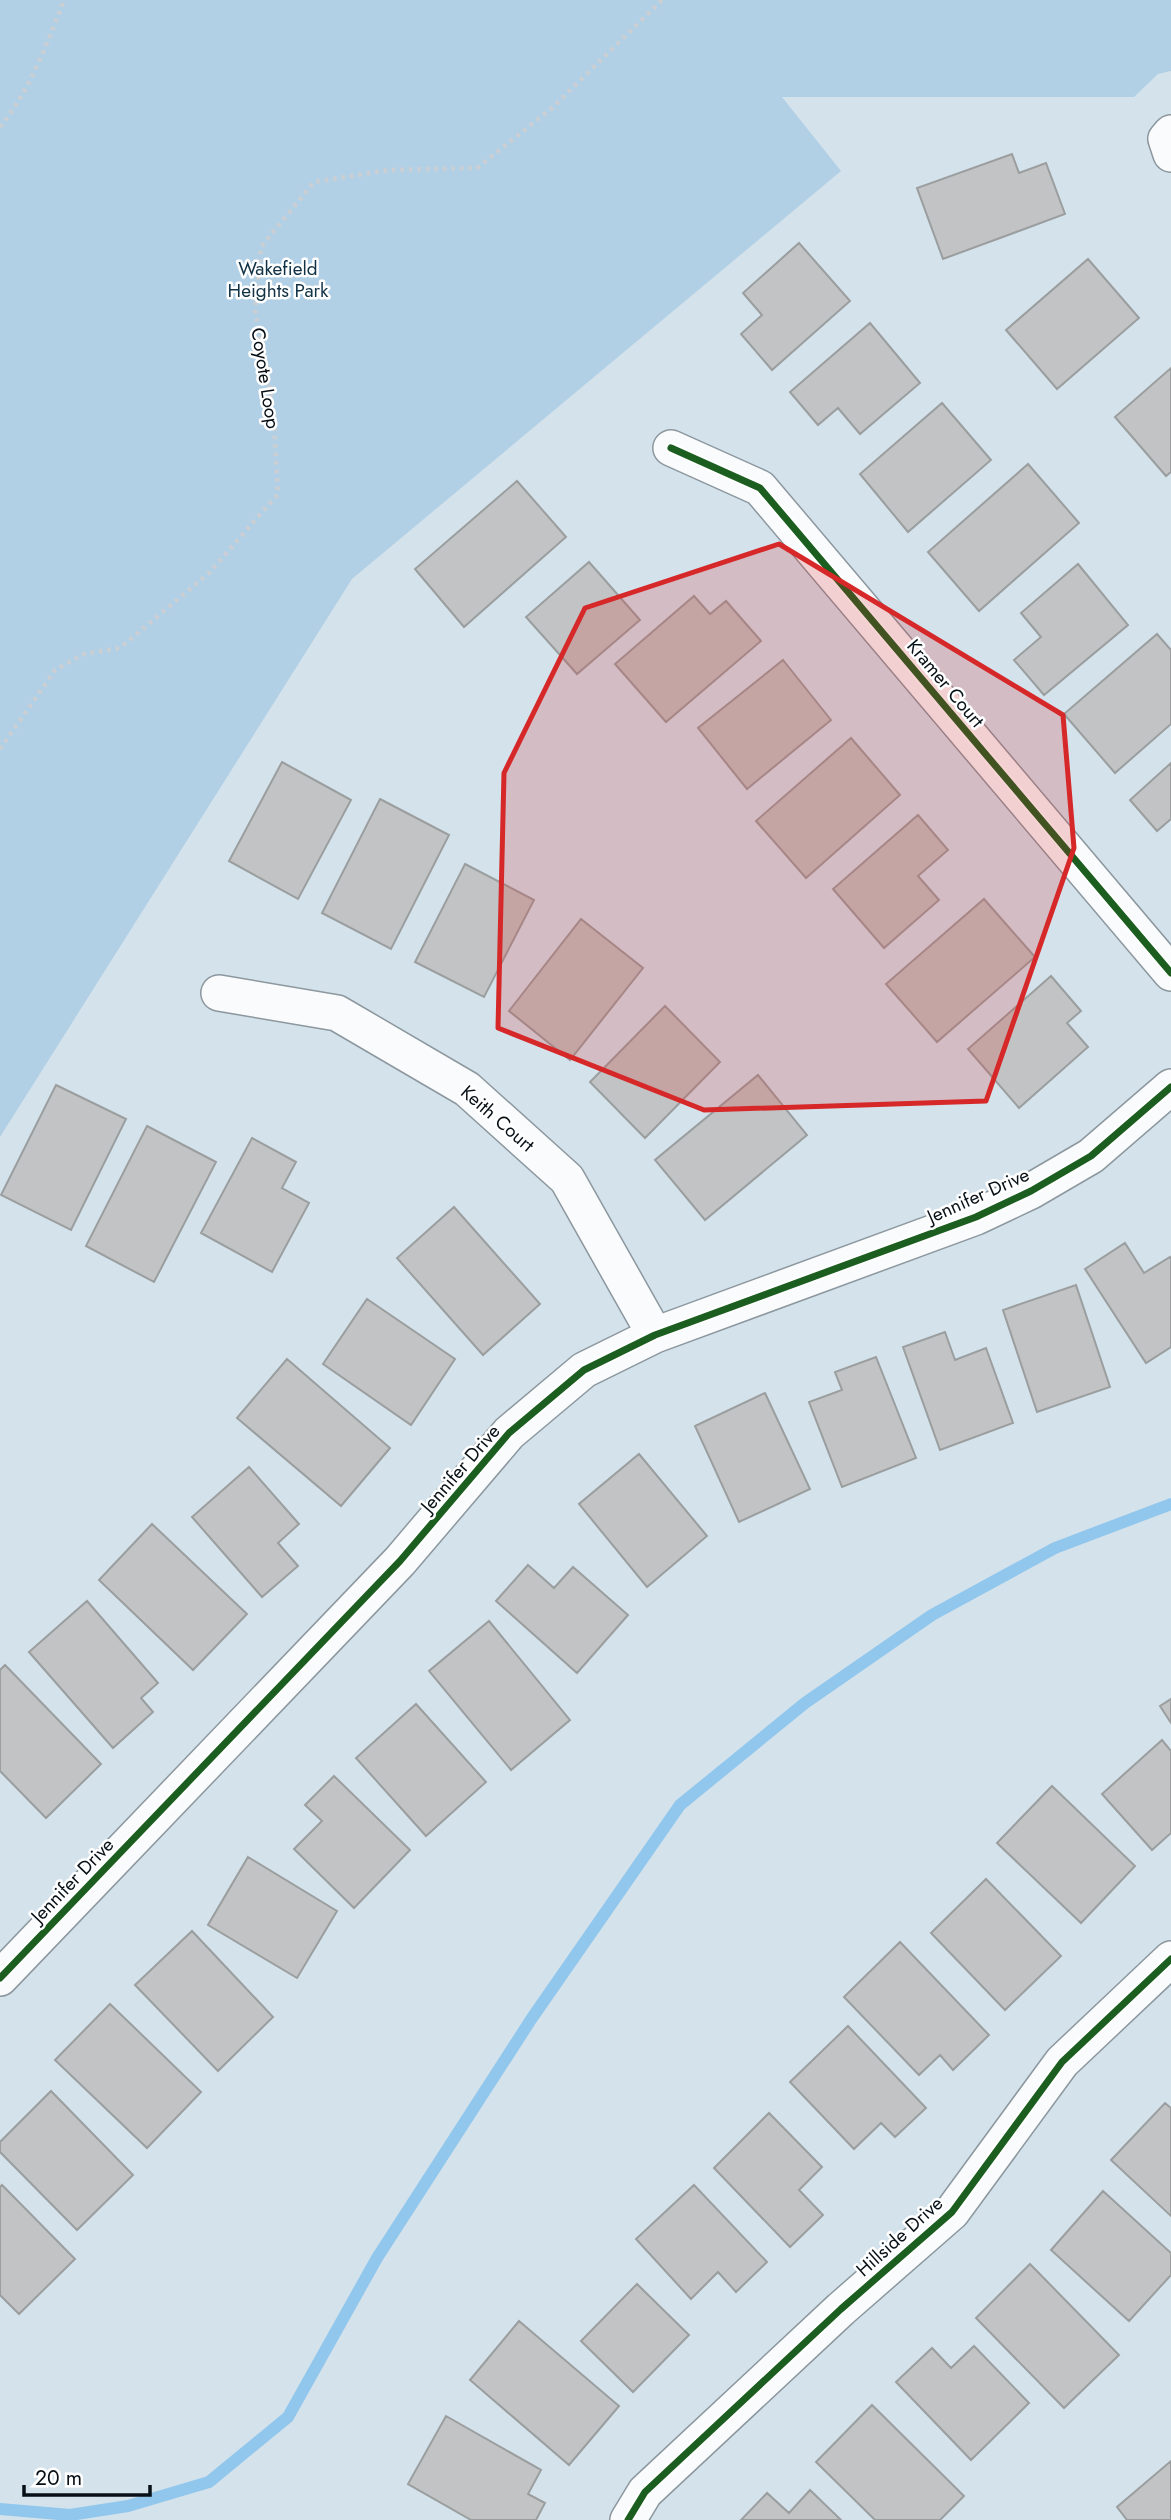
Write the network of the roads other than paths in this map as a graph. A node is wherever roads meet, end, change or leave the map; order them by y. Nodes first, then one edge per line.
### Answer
1 (671, 447) dead end
2 (1171, 973) edge
3 (219, 993) dead end
4 (1171, 1087) edge
5 (654, 1335) junction
6 (1171, 1959) edge
7 (0, 1978) edge
8 (628, 2520) edge

1 - 2 street, Kramer Court
3 - 5 street, Keith Court
4 - 5 street, Jennifer Drive
5 - 7 street, Jennifer Drive
6 - 8 street, Hillside Drive

